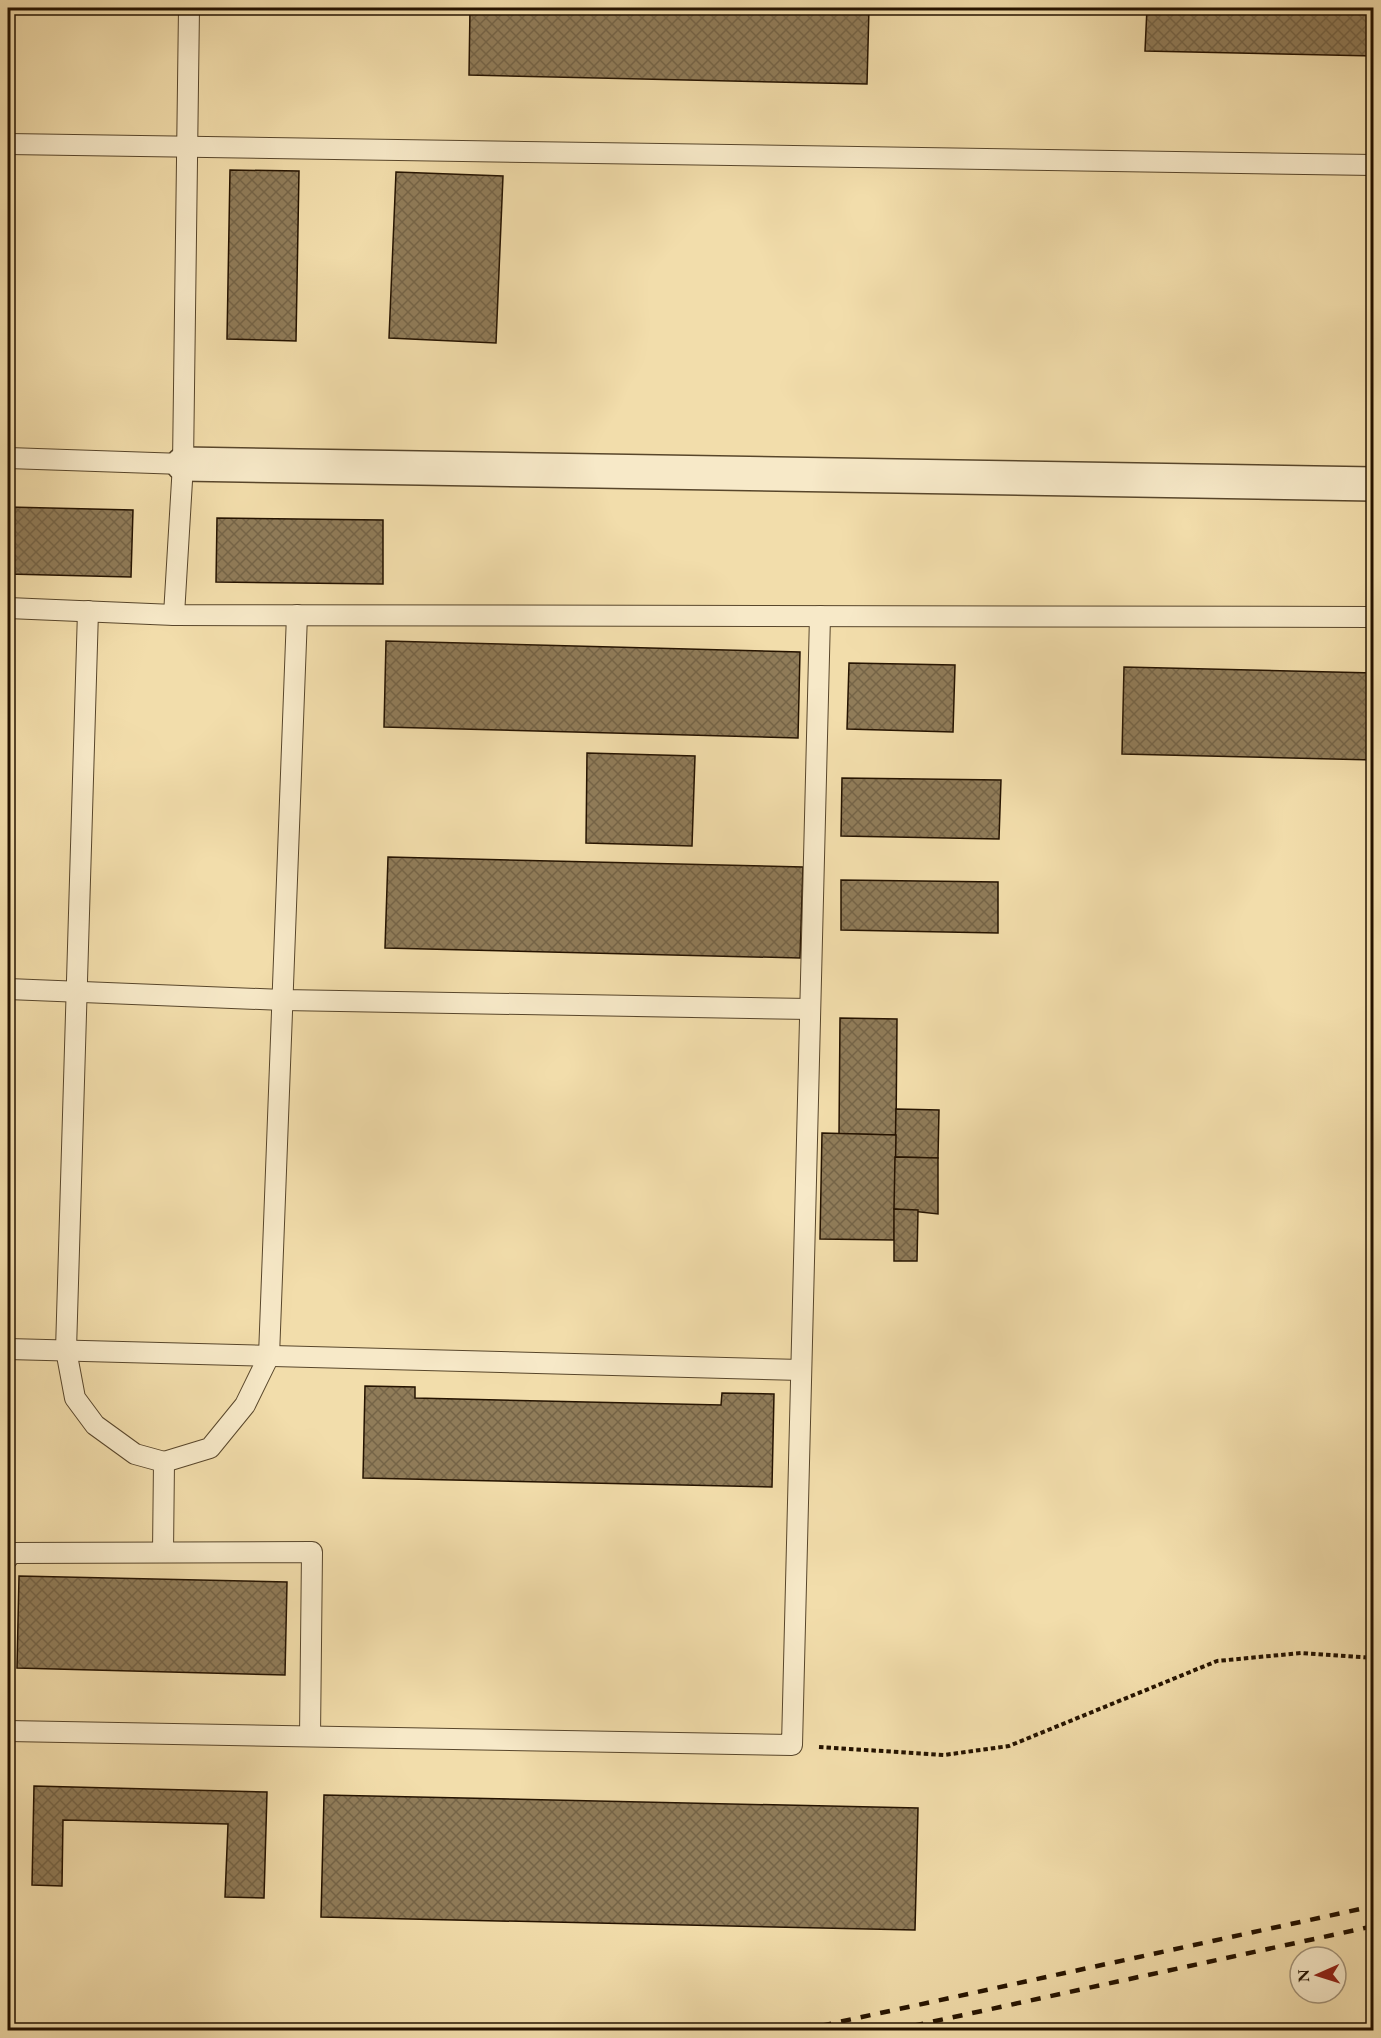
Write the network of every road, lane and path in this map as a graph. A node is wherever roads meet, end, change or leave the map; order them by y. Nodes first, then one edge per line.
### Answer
1 (189, 8) edge
2 (8, 144) edge
3 (189, 149) junction
4 (1374, 165) edge
5 (8, 458) edge
6 (183, 464) junction
7 (1374, 484) edge
8 (8, 608) edge
9 (88, 611) junction
10 (174, 615) junction
11 (297, 615) junction
12 (820, 616) junction
13 (1374, 616) edge
14 (8, 989) edge
15 (77, 990) junction
16 (283, 1000) junction
17 (810, 1010) junction
18 (8, 1349) edge
19 (66, 1350) junction
20 (269, 1356) junction
21 (801, 1370) junction
22 (164, 1462) junction
23 (163, 1552) junction
24 (8, 1558) edge
25 (1374, 1658) edge
26 (8, 1731) edge
27 (310, 1736) junction
28 (792, 1745) junction

1 - 3 lane
2 - 3 lane
3 - 4 lane
3 - 6 lane
5 - 6 lane
6 - 7 street
6 - 10 lane
8 - 9 lane
9 - 10 lane
9 - 15 lane
10 - 11 lane
11 - 12 lane
11 - 16 lane
12 - 13 lane
12 - 17 lane
14 - 15 lane
15 - 16 lane
15 - 19 lane
16 - 17 lane
16 - 20 lane
17 - 21 lane
18 - 19 lane
19 - 20 lane
19 - 22 lane
20 - 21 lane
20 - 22 lane
21 - 28 lane
22 - 23 lane
23 - 24 lane
23 - 27 lane
25 - 28 path
26 - 27 lane
27 - 28 lane

